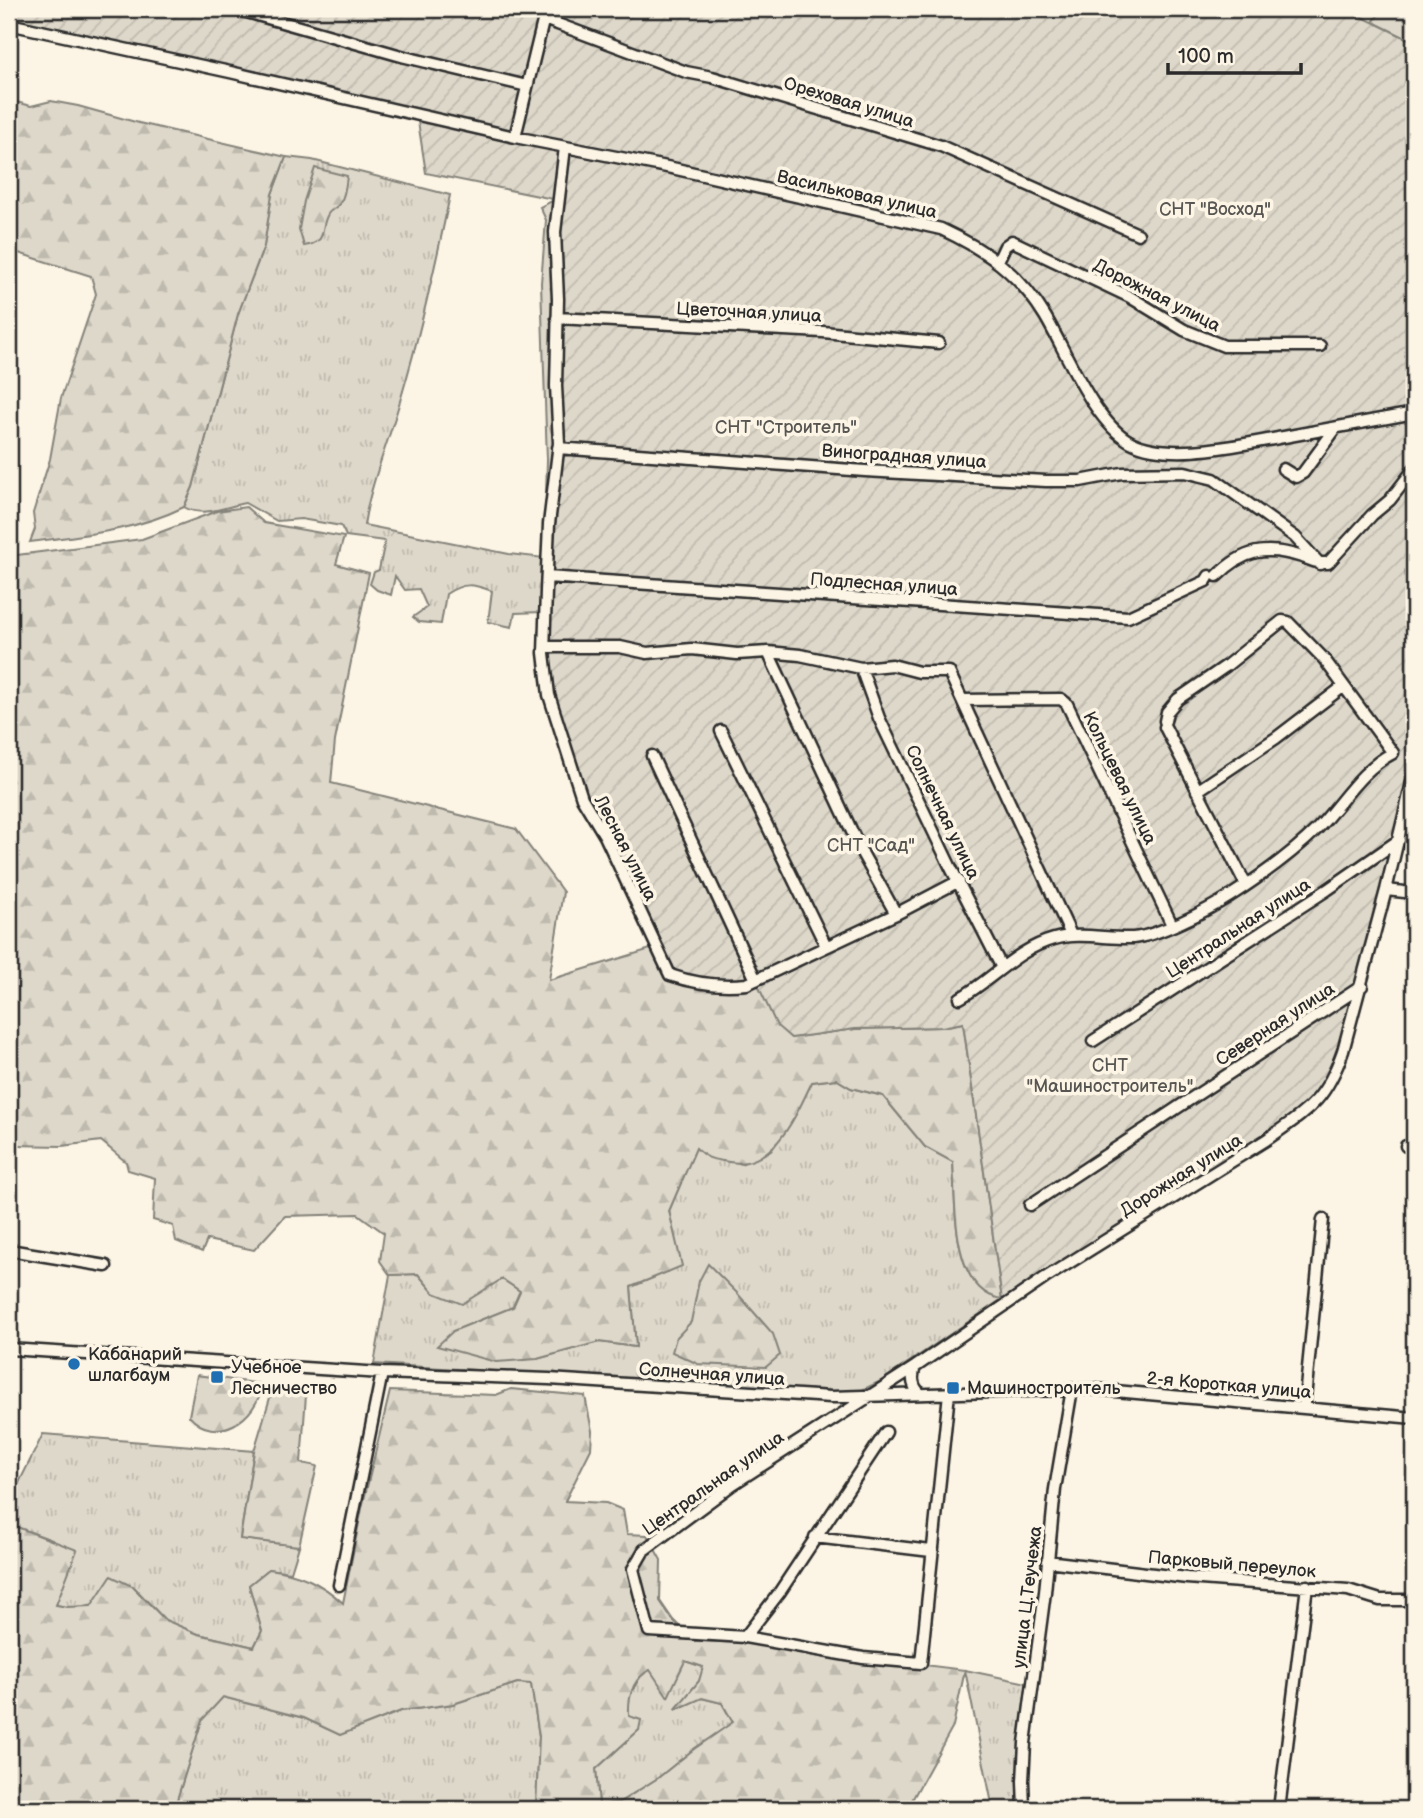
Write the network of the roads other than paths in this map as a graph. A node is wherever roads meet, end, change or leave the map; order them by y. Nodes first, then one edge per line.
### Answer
1 (236, 9) edge
2 (519, 9) edge
3 (545, 15) edge
4 (9, 24) edge
5 (527, 86) junction
6 (515, 137) junction
7 (565, 147) junction
8 (1138, 233) dead end
9 (998, 261) junction
10 (557, 318) junction
11 (939, 343) dead end
12 (1320, 346) dead end
13 (1414, 413) edge
14 (1336, 428) junction
15 (558, 448) junction
16 (1283, 469) dead end
17 (1414, 469) edge
18 (1320, 564) junction
19 (547, 577) junction
20 (545, 647) junction
21 (768, 652) junction
22 (861, 668) junction
23 (1344, 686) junction
24 (962, 700) junction
25 (721, 731) dead end
26 (652, 756) dead end
27 (1414, 774) edge
28 (1197, 791) junction
29 (1399, 840) junction
30 (959, 881) junction
31 (1246, 885) junction
32 (1387, 890) junction
33 (1414, 893) edge
34 (896, 914) junction
35 (1172, 925) junction
36 (1071, 935) junction
37 (826, 946) junction
38 (1002, 968) junction
39 (755, 980) junction
40 (1362, 986) junction
41 (960, 998) dead end
42 (1093, 1041) dead end
43 (1030, 1205) dead end
44 (1323, 1219) dead end
45 (9, 1250) edge
46 (106, 1266) dead end
47 (9, 1349) edge
48 (915, 1367) junction
49 (382, 1373) junction
50 (1072, 1389) junction
51 (950, 1393) junction
52 (921, 1394) junction
53 (872, 1395) junction
54 (1304, 1408) junction
55 (1414, 1418) edge
56 (886, 1432) dead end
57 (815, 1537) junction
58 (931, 1551) junction
59 (1047, 1561) junction
60 (339, 1585) dead end
61 (1307, 1586) junction
62 (1414, 1600) edge
63 (746, 1637) junction
64 (1024, 1809) edge
65 (1279, 1809) edge

1 - 5 street
2 - 3 street, Ореховая улица
3 - 5 street
3 - 8 street, Ореховая улица
4 - 6 street, Васильковая улица
5 - 6 street
6 - 7 street, Васильковая улица
7 - 9 street, Васильковая улица
7 - 10 street
9 - 12 street, Дорожная улица
9 - 14 street, Васильковая улица
10 - 11 street, Цветочная улица
10 - 15 street
13 - 14 street, Васильковая улица
14 - 16 street
15 - 18 street, Виноградная улица
15 - 19 street
17 - 18 street
18 - 19 street, Подлесная улица
19 - 20 street
20 - 21 street
20 - 39 street, Лесная улица
21 - 22 street
21 - 34 street
22 - 24 street
22 - 30 street, Солнечная улица
23 - 28 street
23 - 28 street
23 - 31 street
24 - 35 street, Кольцевая улица
24 - 36 street
25 - 37 street
26 - 39 street
27 - 29 street, Дорожная улица
28 - 31 street
29 - 32 street, Дорожная улица
29 - 42 street, Центральная улица
30 - 34 street
30 - 38 street, Солнечная улица
31 - 35 street
32 - 33 street
32 - 40 street, Дорожная улица
34 - 37 street
35 - 36 street
36 - 38 street
37 - 39 street
38 - 41 street
40 - 43 street, Северная улица
40 - 48 street, Дорожная улица
44 - 54 street
45 - 46 street
47 - 49 street
48 - 52 street
48 - 53 street, Дорожная улица
49 - 53 street, Солнечная улица
49 - 60 street
50 - 51 street, 2-я Короткая улица
50 - 54 street, 2-я Короткая улица
50 - 59 street, улица Ц.Теучежа
51 - 52 street, 2-я Короткая улица
51 - 58 street
52 - 53 street, 2-я Короткая улица
53 - 63 street, Центральная улица
54 - 55 street, 2-я Короткая улица
56 - 57 street
57 - 58 street
57 - 63 street
58 - 63 street
59 - 61 street, Парковый переулок
59 - 64 street, улица Ц.Теучежа
61 - 62 street, Парковый переулок
61 - 65 street

